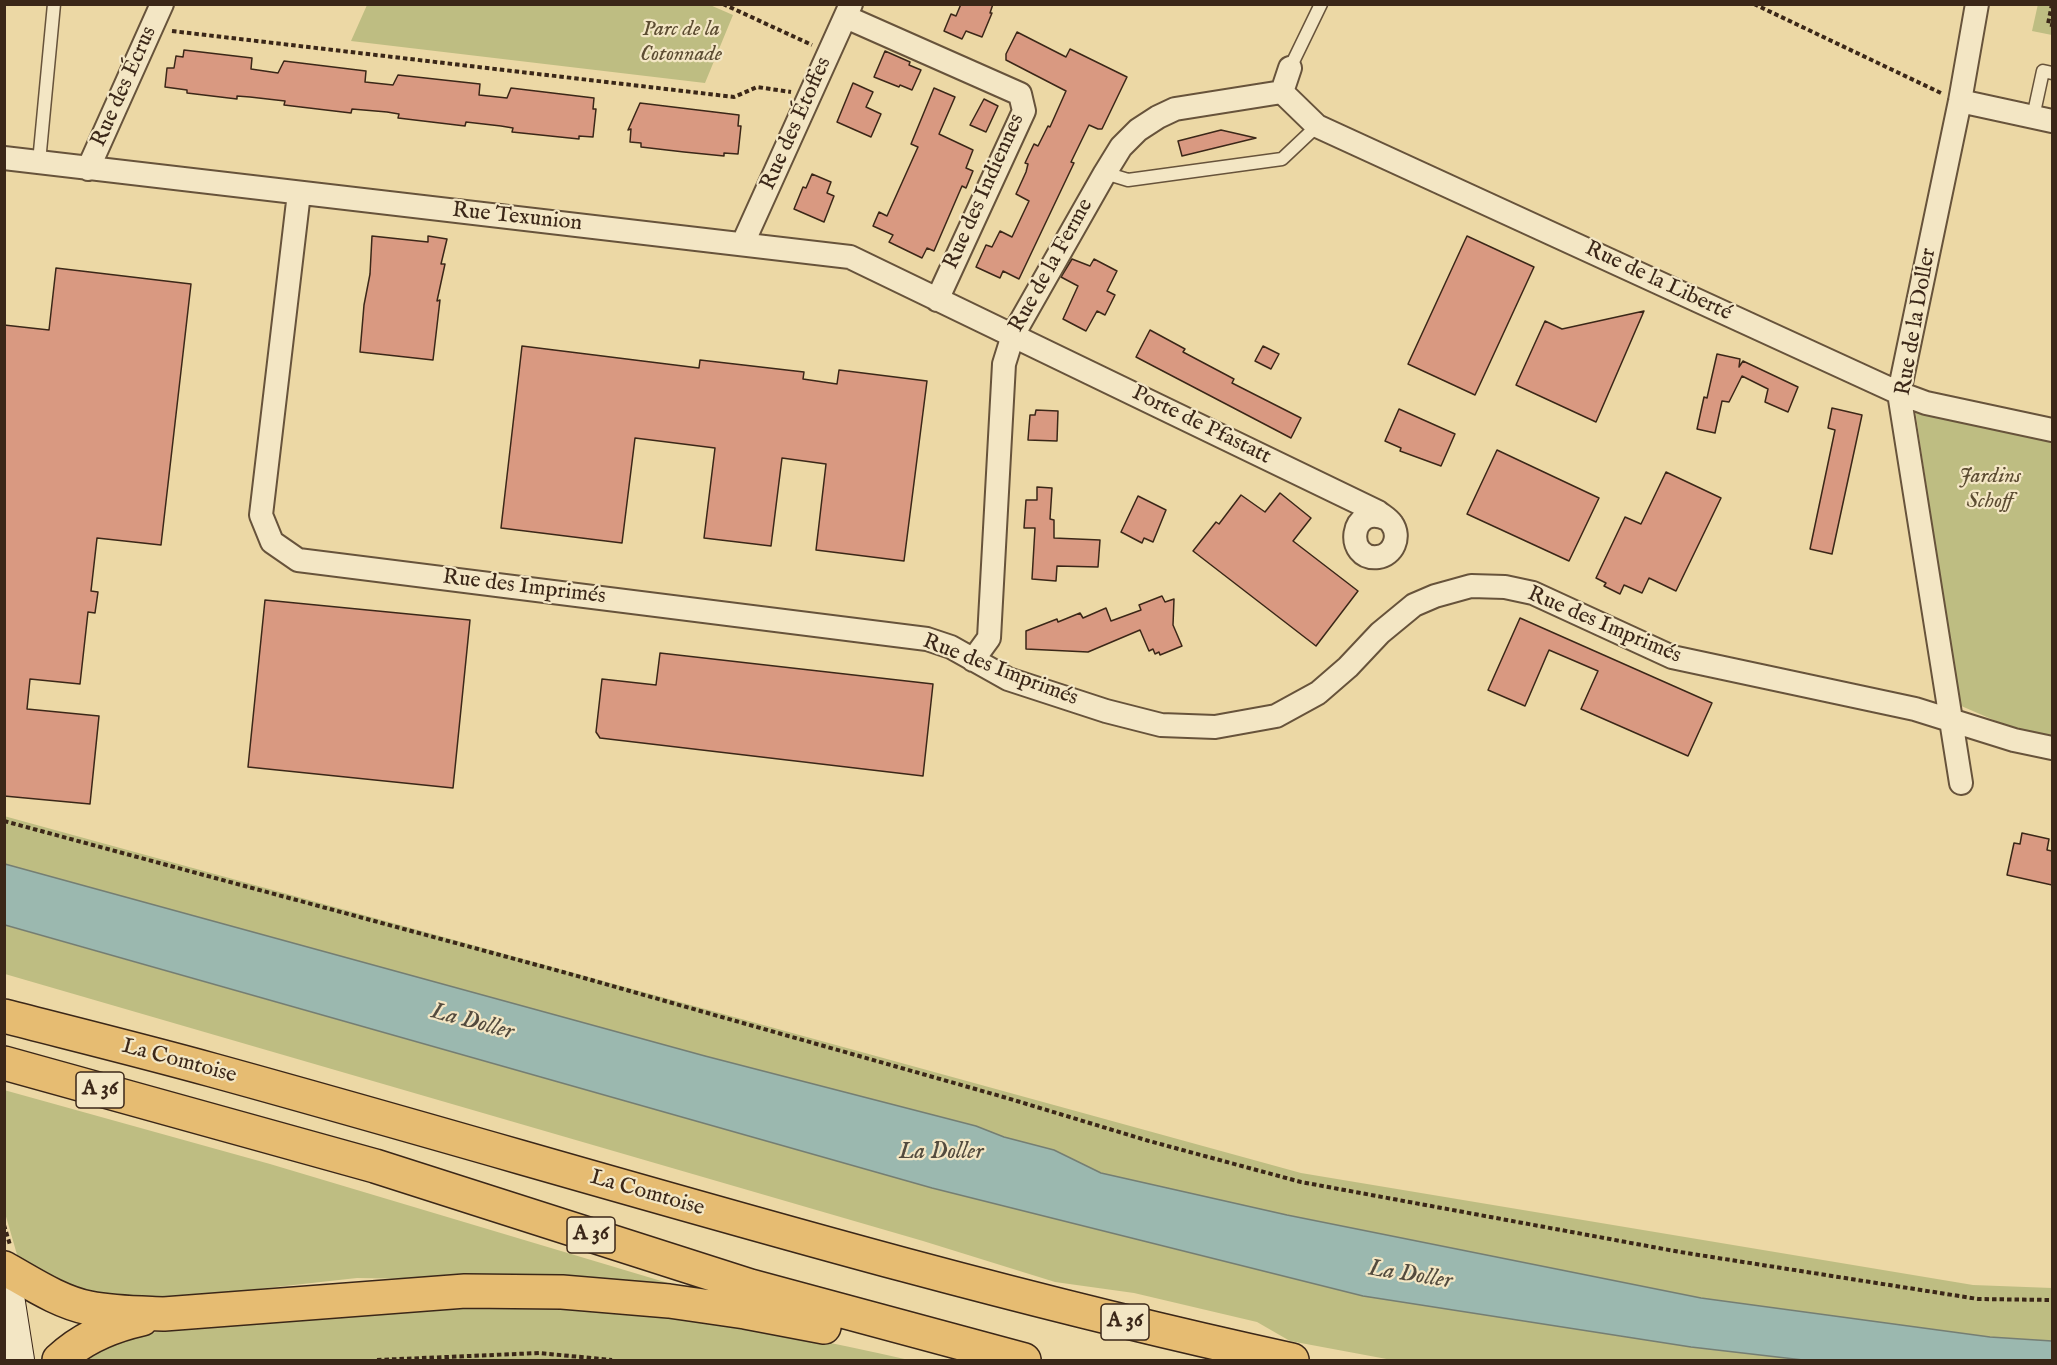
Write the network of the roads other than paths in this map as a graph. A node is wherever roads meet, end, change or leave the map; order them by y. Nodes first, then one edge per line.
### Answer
1 (54, 4) edge
2 (162, 4) edge
3 (1321, 4) edge
4 (1977, 4) edge
5 (848, 11) edge
6 (1290, 68) joint
7 (2052, 73) edge
8 (1282, 92) junction
9 (1960, 101) junction
10 (2043, 119) edge
11 (1317, 126) junction
12 (4, 158) edge
13 (39, 162) junction
14 (88, 169) junction
15 (1104, 173) junction
16 (300, 193) junction
17 (742, 243) junction
18 (937, 300) junction
19 (1013, 335) junction
20 (1899, 393) junction
21 (2052, 430) edge
22 (1387, 519) dead end
23 (974, 660) junction
24 (1950, 721) junction
25 (2052, 748) edge
26 (1962, 783) dead end
27 (4, 1016) edge
28 (4, 1063) edge
29 (4, 1269) edge
30 (164, 1314) junction
31 (987, 1352) junction
32 (18, 1360) edge
33 (59, 1360) edge
34 (1024, 1360) edge
35 (1292, 1360) edge

1 - 13 lane
2 - 14 street, Rue des Écrus
3 - 6 lane
4 - 9 street, Rue de la Doller
5 - 17 street, Rue des Étoffes
5 - 18 street, Rue des Indiennes
6 - 8 street
7 - 10 lane
8 - 11 street, Rue de la Liberté
8 - 15 street, Rue de la Ferme
9 - 10 street
9 - 20 street, Rue de la Doller
11 - 15 lane
11 - 20 street, Rue de la Liberté
12 - 13 street, Rue Texunion
13 - 14 street, Rue Texunion
14 - 16 street, Rue Texunion
15 - 19 street, Rue de la Ferme
16 - 17 street, Rue Texunion
16 - 23 street, Rue des Imprimés
17 - 18 street, Rue Texunion
18 - 19 street, Rue Texunion
19 - 22 street, Porte de Pfastatt
19 - 23 street, Rue de la Ferme
20 - 21 street, Rue de la Liberté
20 - 24 street, Rue de la Doller
23 - 24 street, Rue des Imprimés
24 - 25 street, Rue des Imprimés
24 - 26 street, Rue de la Doller
27 - 35 highway, La Comtoise / A 36
28 - 31 highway, A 36
29 - 30 highway
29 - 32 main road
30 - 31 highway
30 - 33 highway
31 - 34 highway, A 36

